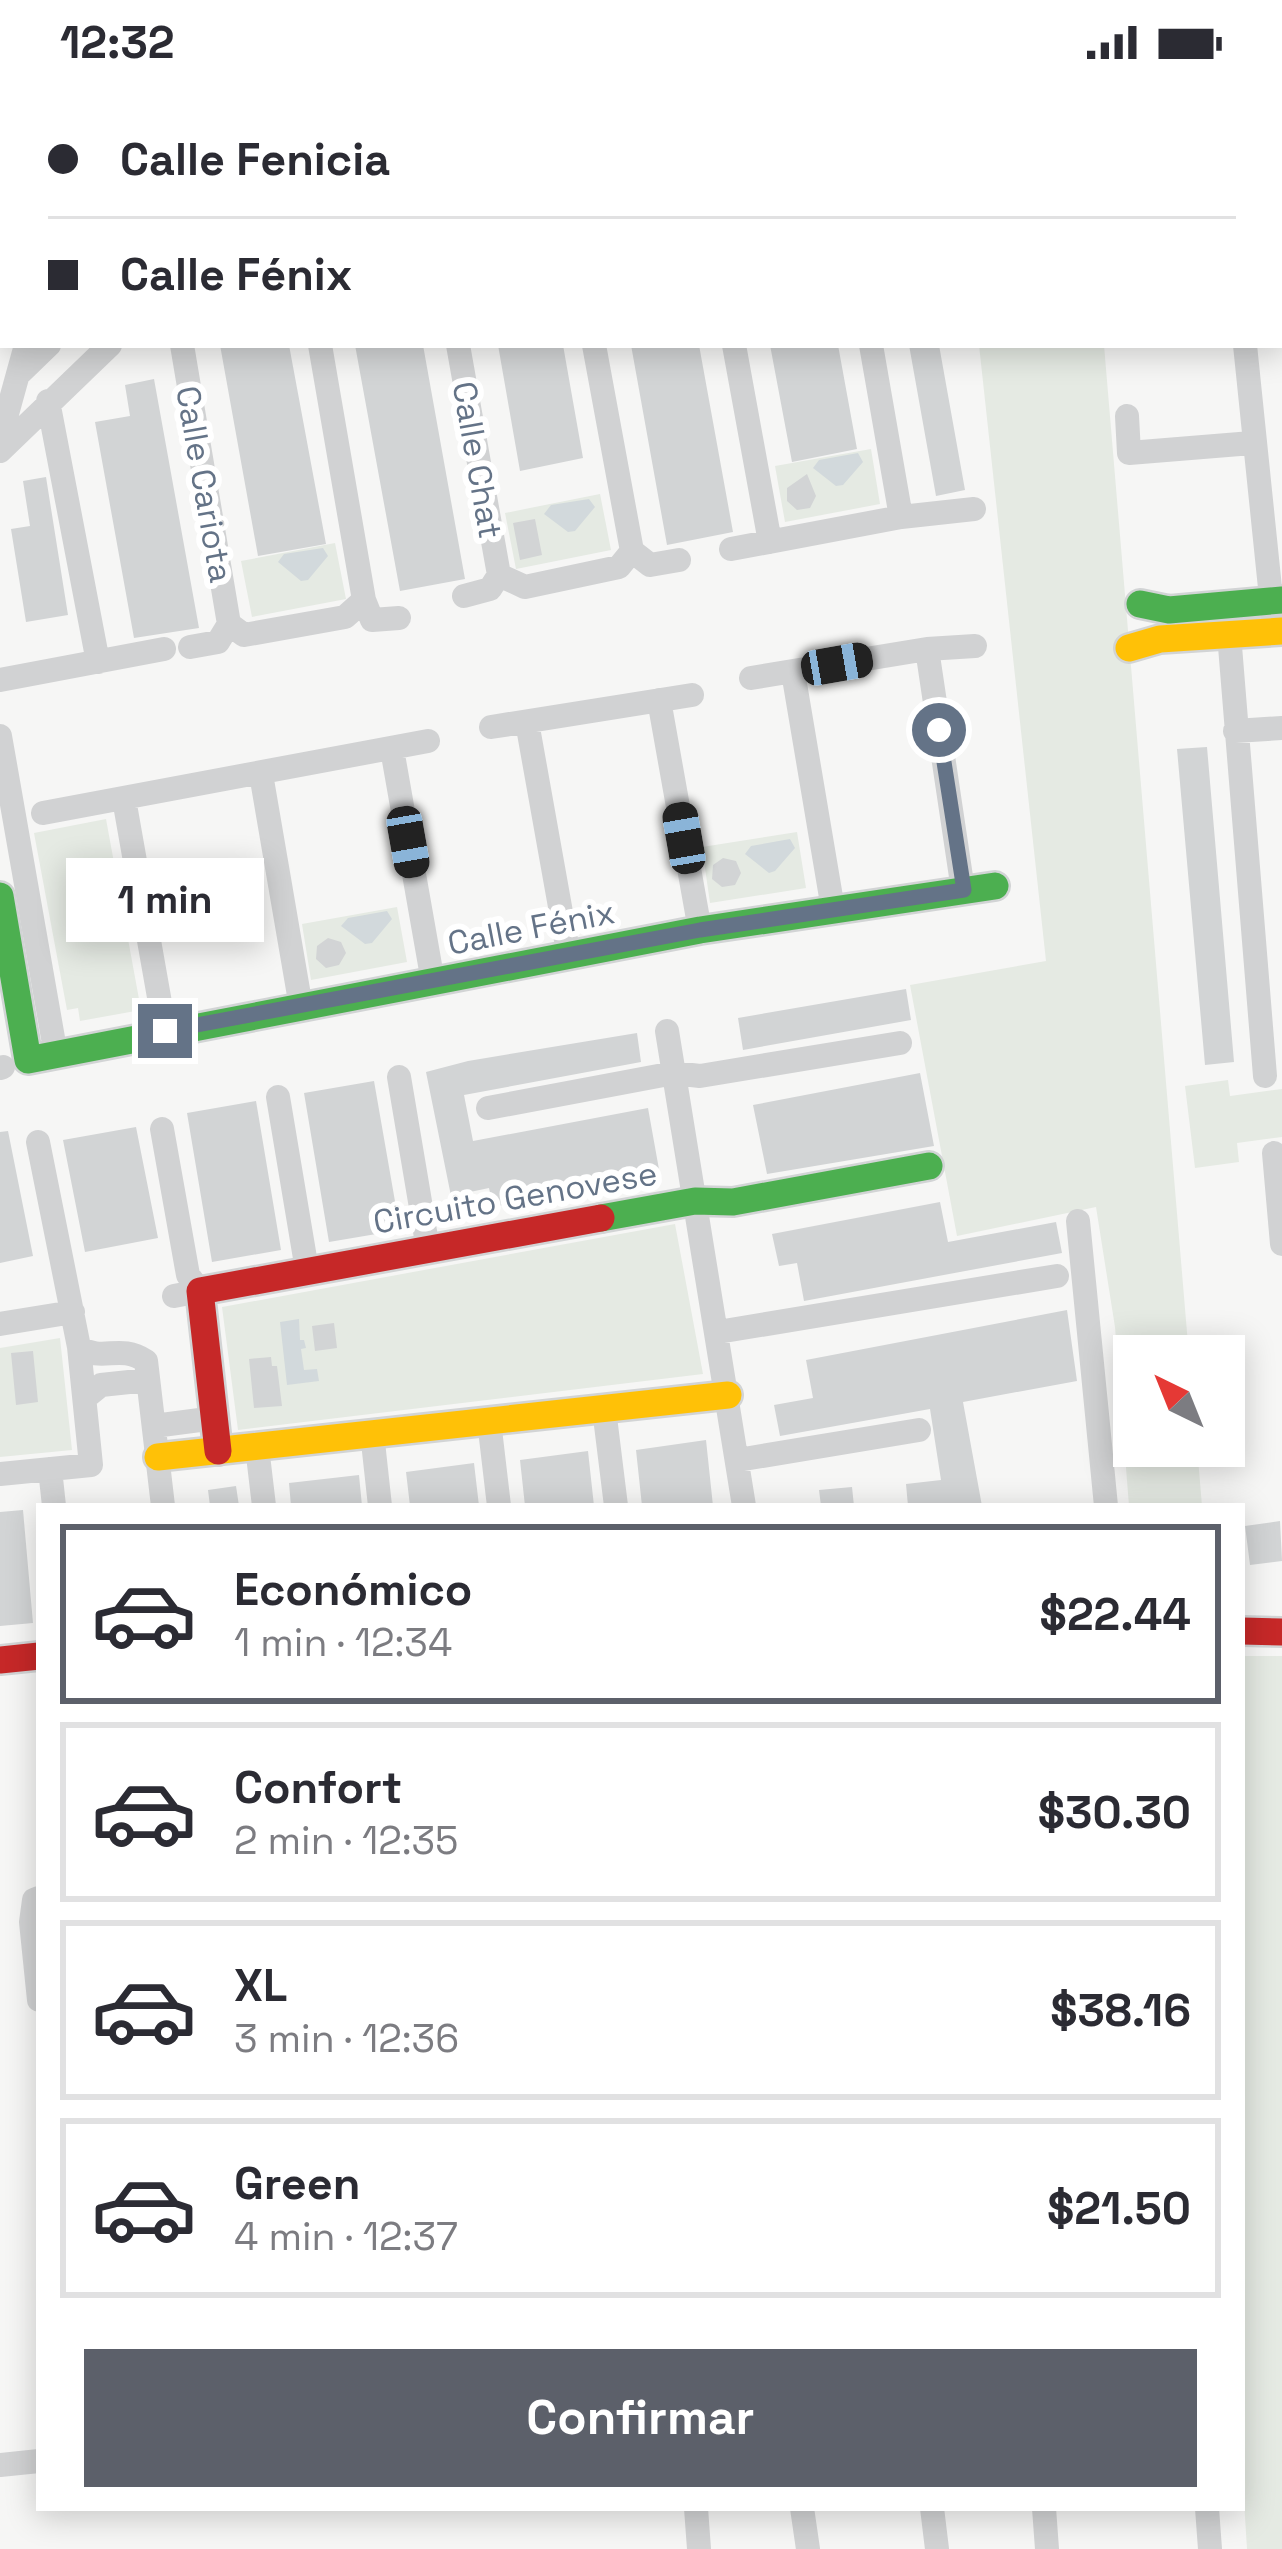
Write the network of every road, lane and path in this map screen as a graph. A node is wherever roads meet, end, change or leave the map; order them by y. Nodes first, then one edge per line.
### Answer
1 (25, 348) edge
2 (46, 348) edge
3 (107, 348) edge
4 (183, 348) edge
5 (321, 348) edge
6 (459, 348) edge
7 (595, 348) edge
8 (735, 348) edge
9 (872, 348) edge
10 (1245, 348) edge
11 (20, 374) junction
12 (0, 395) edge
13 (48, 401) junction
14 (1126, 416) dead end
15 (0, 439) edge
16 (1252, 442) junction
17 (0, 451) edge
18 (974, 509) dead end
19 (902, 517) junction
20 (770, 542) junction
21 (731, 549) dead end
22 (632, 551) junction
23 (679, 560) dead end
24 (499, 575) junction
25 (464, 596) dead end
26 (1274, 597) edge
27 (364, 600) junction
28 (1140, 604) dead end
29 (399, 618) dead end
30 (229, 624) junction
31 (1278, 632) edge
32 (1229, 642) junction
33 (975, 646) dead end
34 (1129, 648) dead end
35 (927, 649) junction
36 (98, 662) junction
37 (793, 672) junction
38 (751, 678) dead end
39 (0, 680) edge
40 (692, 695) dead end
41 (659, 700) junction
42 (527, 722) junction
43 (491, 727) dead end
44 (1282, 728) edge
45 (1235, 730) junction
46 (0, 736) edge
47 (428, 741) dead end
48 (392, 749) junction
49 (261, 774) junction
50 (124, 799) junction
51 (43, 813) dead end
52 (994, 886) dead end
53 (964, 890) junction
54 (0, 896) edge
55 (833, 909) junction
56 (700, 930) junction
57 (569, 957) junction
58 (433, 982) junction
59 (301, 1007) junction
60 (165, 1031) junction
61 (667, 1031) dead end
62 (900, 1043) dead end
63 (34, 1060) edge
64 (674, 1073) junction
65 (1265, 1076) dead end
66 (399, 1077) dead end
67 (278, 1097) dead end
68 (488, 1108) dead end
69 (162, 1129) dead end
70 (38, 1142) dead end
71 (1274, 1153) dead end
72 (929, 1166) dead end
73 (694, 1201) junction
74 (1078, 1221) dead end
75 (1282, 1244) edge
76 (428, 1249) junction
77 (307, 1270) junction
78 (1058, 1276) dead end
79 (187, 1294) junction
80 (73, 1312) junction
81 (0, 1324) edge
82 (718, 1332) junction
83 (88, 1351) junction
84 (148, 1380) junction
85 (93, 1392) junction
86 (728, 1395) junction
87 (604, 1409) junction
88 (215, 1418) junction
89 (490, 1421) junction
90 (154, 1426) junction
91 (919, 1430) dead end
92 (372, 1433) junction
93 (257, 1447) junction
94 (218, 1450) junction
95 (158, 1457) junction
96 (738, 1460) junction
97 (50, 1469) junction
98 (0, 1474) edge
99 (54, 1503) edge
100 (163, 1503) edge
101 (163, 1503) edge
102 (264, 1503) edge
103 (380, 1503) edge
104 (499, 1503) edge
105 (616, 1503) edge
106 (744, 1503) edge
107 (1106, 1503) edge
108 (1245, 1618) edge
109 (1282, 1618) edge
110 (1245, 1631) edge
111 (1282, 1632) edge
112 (36, 1656) edge
113 (0, 1660) edge
114 (36, 1899) edge
115 (36, 1971) edge
116 (36, 2462) edge
117 (0, 2465) edge
118 (696, 2511) edge
119 (802, 2511) edge
120 (932, 2511) edge
121 (1044, 2511) edge
122 (1207, 2511) edge
123 (699, 2549) edge
124 (808, 2549) edge
125 (937, 2549) edge
126 (1047, 2549) edge
127 (1210, 2549) edge

1 - 11 street
2 - 11 street
3 - 13 street
4 - 30 street, Calle Cariota
5 - 27 street
6 - 24 street, Calle Chat
7 - 22 street
8 - 20 street
9 - 19 street
10 - 16 street
11 - 12 street
11 - 15 street
13 - 17 street
13 - 36 street
14 - 16 street
16 - 26 street
18 - 19 street
19 - 20 street
20 - 21 street
22 - 23 street
22 - 24 street, Calle Chat
24 - 25 street, Calle Chat
26 - 28 street
26 - 31 street
27 - 29 street
27 - 30 street, Calle Cariota
30 - 36 street, Calle Cariota
31 - 32 street
32 - 34 street
32 - 45 street
33 - 35 street
35 - 37 street
35 - 53 street
36 - 39 street, Calle Cariota
37 - 38 street
37 - 55 street
40 - 41 street
41 - 42 street
41 - 56 street
42 - 43 street
42 - 57 street
44 - 45 street
45 - 65 street
46 - 63 street
47 - 48 street
48 - 49 street
48 - 58 street
49 - 50 street
49 - 59 street
50 - 51 street
50 - 60 street
52 - 53 street, Calle Fénix
53 - 55 street, Calle Fénix
54 - 63 street
55 - 56 street, Calle Fénix
56 - 57 street, Calle Fénix
57 - 58 street, Calle Fénix
58 - 59 street, Calle Fénix
59 - 60 street, Calle Fénix
60 - 63 street, Calle Fénix
61 - 64 street
62 - 64 street
64 - 68 street
64 - 73 street
66 - 76 street
67 - 77 street
69 - 79 street
70 - 80 street
71 - 75 street
72 - 73 street
73 - 76 street, Circuito Genovese
73 - 82 street, Circuito Genovese
74 - 107 street
76 - 77 street, Circuito Genovese
77 - 79 street, Circuito Genovese
78 - 82 street
79 - 88 street
80 - 81 street
80 - 83 street
82 - 86 street, Circuito Genovese
83 - 84 street
83 - 85 street
84 - 85 street
84 - 90 street
85 - 97 street
86 - 87 street
86 - 96 street, Circuito Genovese
87 - 89 street
87 - 105 street
88 - 90 street
88 - 94 street
89 - 92 street
89 - 104 street
90 - 95 street
90 - 100 street
91 - 96 street
92 - 93 street
92 - 103 street
93 - 94 street
93 - 102 street
94 - 95 street
95 - 101 street
96 - 106 street, Circuito Genovese
97 - 98 street
97 - 99 street
108 - 109 street
110 - 111 street
112 - 113 street
114 - 115 street
116 - 117 street
118 - 123 street
119 - 124 street
120 - 125 street
121 - 126 street
122 - 127 street

